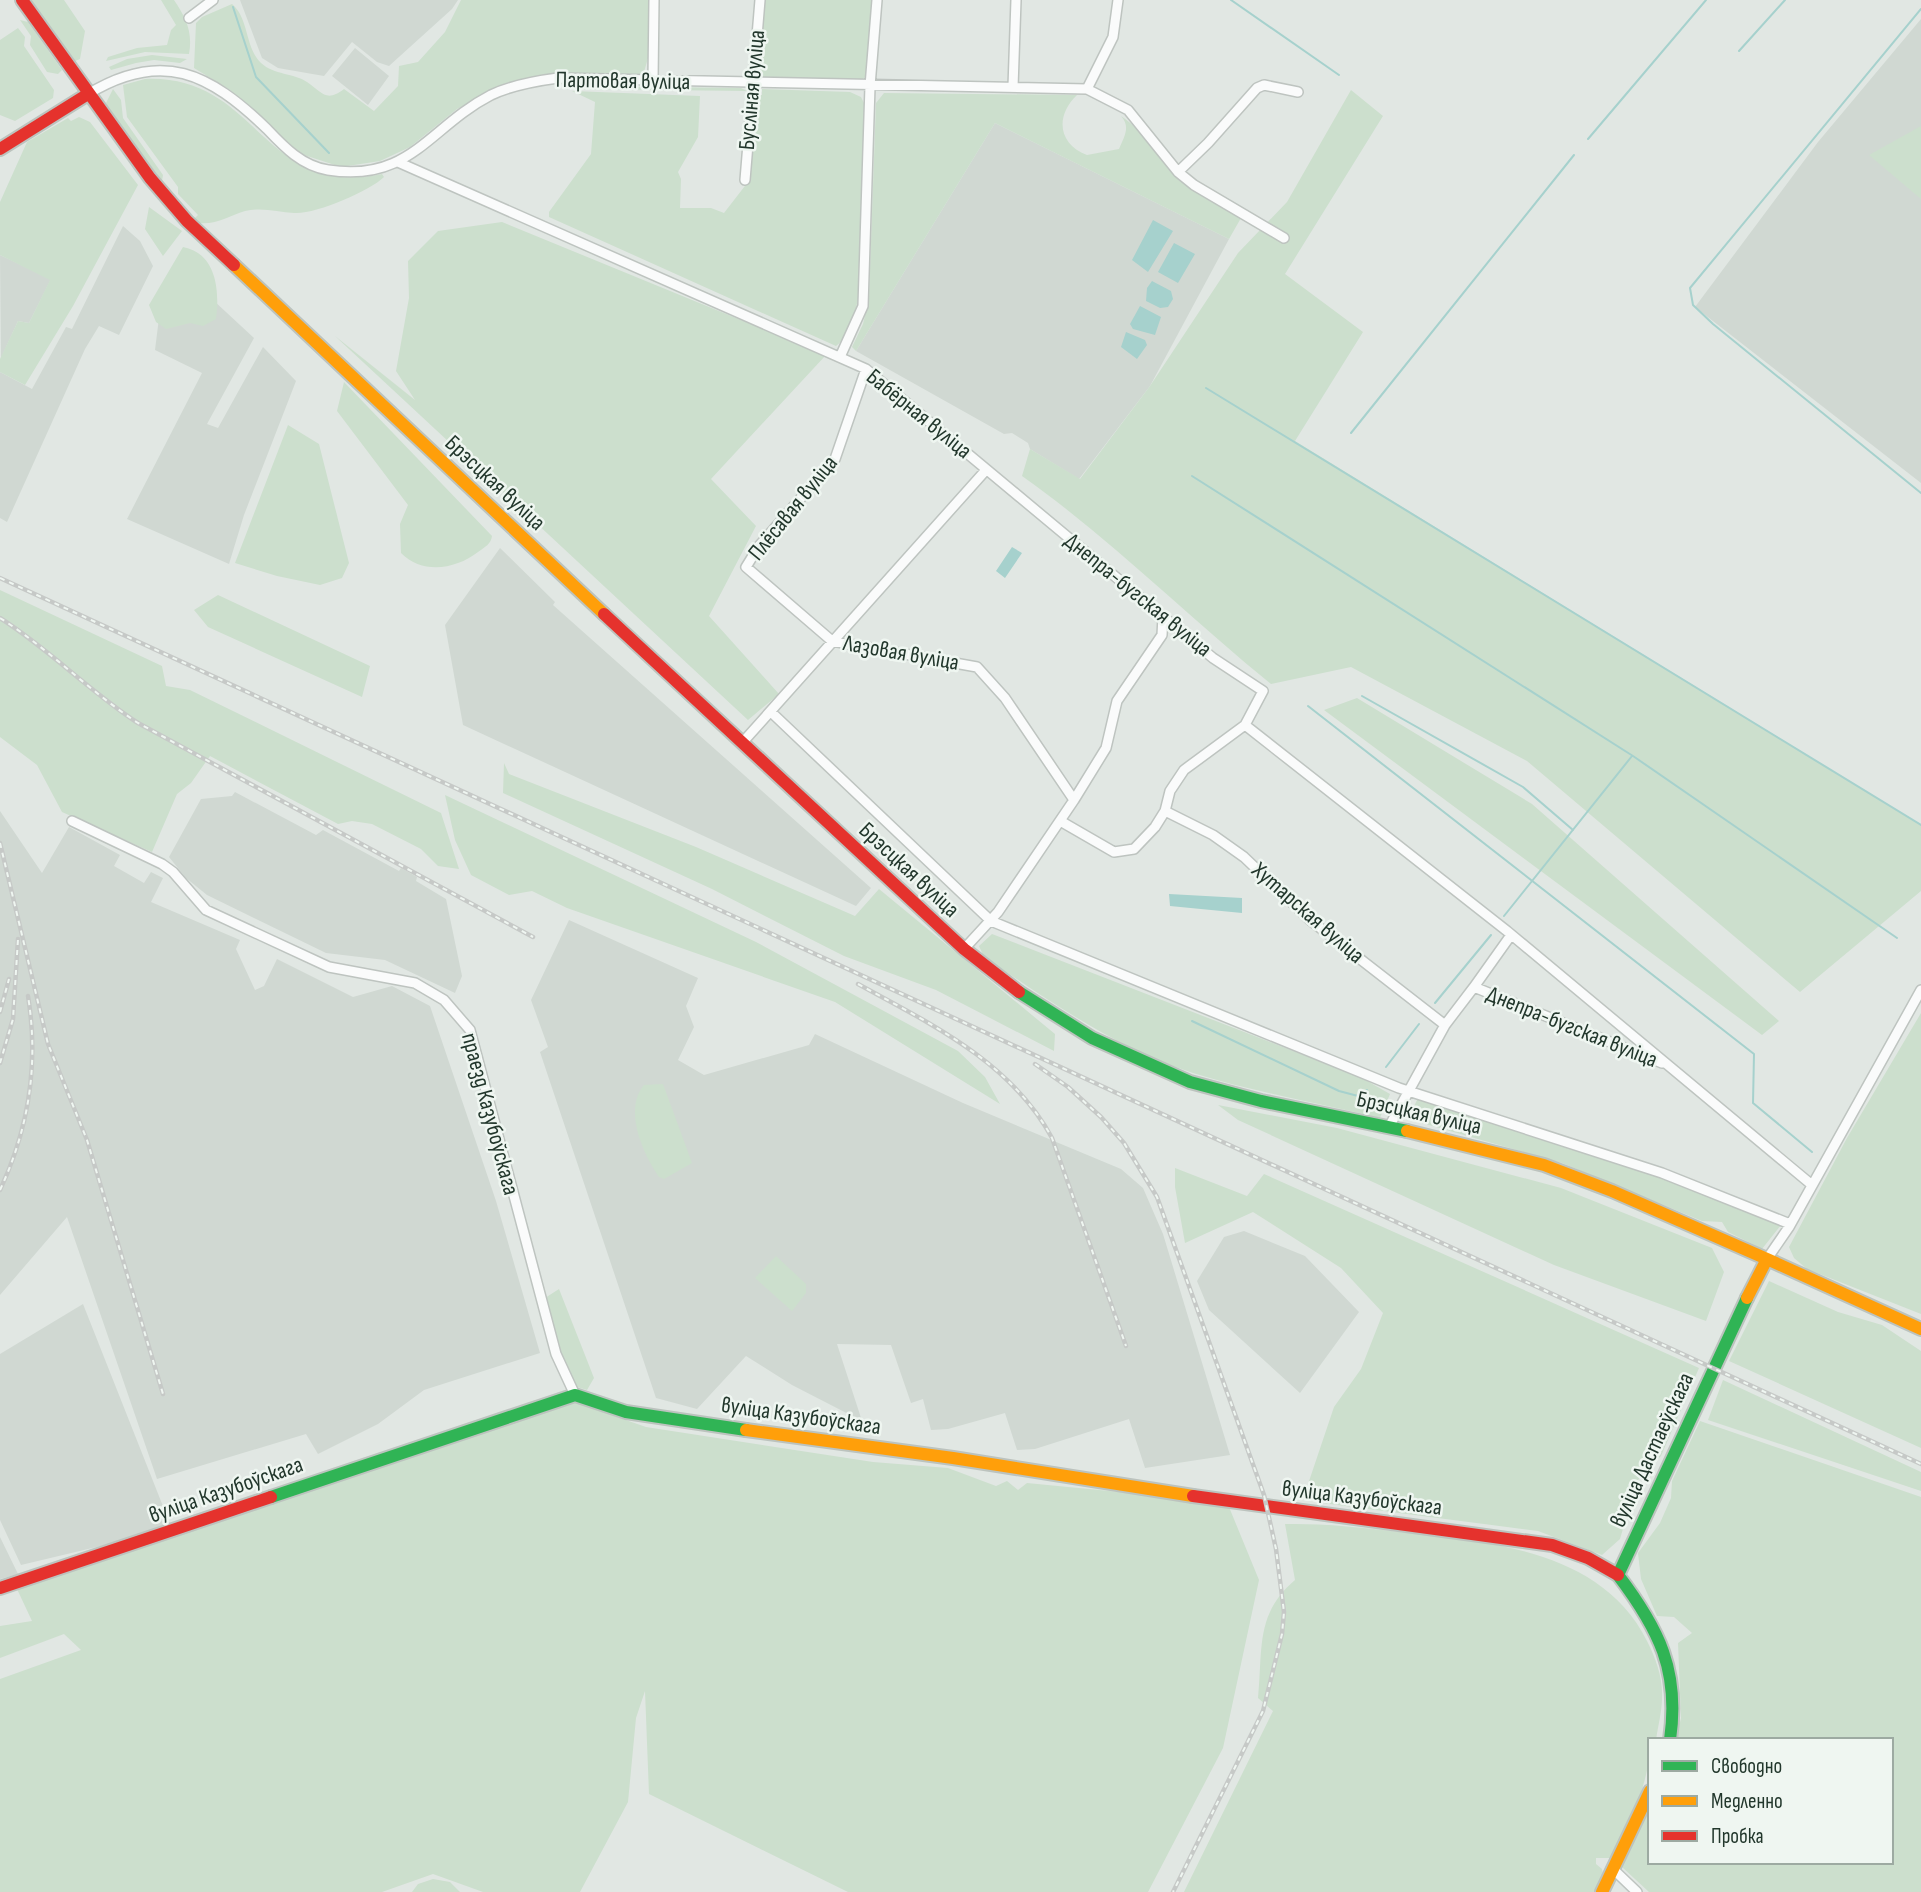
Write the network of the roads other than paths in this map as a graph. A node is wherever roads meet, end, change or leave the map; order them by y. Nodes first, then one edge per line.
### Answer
1 (22, 0) edge
2 (213, 0) edge
3 (654, 0) edge
4 (760, 0) edge
5 (877, 0) edge
6 (1016, 0) edge
7 (1118, 0) edge
8 (189, 18) dead end
9 (653, 80) junction
10 (754, 84) junction
11 (870, 86) junction
12 (1013, 87) junction
13 (1087, 89) junction
14 (1298, 92) dead end
15 (88, 94) junction
16 (0, 149) edge
17 (400, 163) junction
18 (1178, 172) junction
19 (746, 180) dead end
20 (1284, 238) dead end
21 (840, 357) junction
22 (866, 369) junction
23 (986, 470) junction
24 (746, 567) joint
25 (1163, 617) junction
26 (832, 641) junction
27 (771, 712) junction
28 (1245, 725) junction
29 (741, 743) junction
30 (1074, 800) junction
31 (1165, 811) junction
32 (72, 821) dead end
33 (1062, 822) junction
34 (991, 921) junction
35 (1511, 935) junction
36 (964, 949) junction
37 (1474, 987) junction
38 (1921, 990) edge
39 (1445, 1025) junction
40 (1671, 1066) junction
41 (1409, 1091) junction
42 (1389, 1127) junction
43 (1812, 1185) junction
44 (1790, 1224) junction
45 (1768, 1259) junction
46 (1921, 1329) edge
47 (575, 1395) junction
48 (1618, 1575) junction
49 (0, 1588) edge
50 (1670, 1738) edge
51 (1648, 1795) edge
52 (1613, 1869) junction
53 (1602, 1892) edge
54 (1636, 1892) edge

1 - 15 main road, Брэсцкая вуліца
2 - 8 street
3 - 9 street
4 - 10 street, Бусліная вуліца
5 - 11 street
6 - 12 street
7 - 13 street
9 - 10 street, Партовая вуліца
9 - 17 street, Партовая вуліца
10 - 11 street, Партовая вуліца
10 - 19 street, Бусліная вуліца
11 - 12 street, Партовая вуліца
11 - 21 street
12 - 13 street, Партовая вуліца
13 - 18 street, Партовая вуліца
14 - 18 street
15 - 16 main road
15 - 17 street
15 - 29 main road, Брэсцкая вуліца
17 - 21 street, Бабёрная вуліца
18 - 20 street, Партовая вуліца
21 - 22 street, Бабёрная вуліца
22 - 23 street, Бабёрная вуліца
22 - 24 street, Плёсавая вуліца
23 - 25 street, Днепра-бугская вуліца
23 - 26 street, Бабёрная вуліца
24 - 26 street, Лазовая вуліца
25 - 28 street, Днепра-бугская вуліца
25 - 30 street
26 - 27 street, Бабёрная вуліца
26 - 30 street, Лазовая вуліца
27 - 29 street, Бабёрная вуліца
27 - 34 street
28 - 31 street, Днепра-бугская вуліца
28 - 35 street, Днепра-бугская вуліца
29 - 36 main road, Брэсцкая вуліца
30 - 33 street
31 - 33 street, Днепра-бугская вуліца
31 - 39 street, Хутарская вуліца
32 - 47 street, праезд Казубоўскага
33 - 34 street
34 - 36 street
34 - 41 street
35 - 37 street, Днепра-бугская вуліца
35 - 40 street, Днепра-бугская вуліца
36 - 42 main road, Брэсцкая вуліца
37 - 39 street, Днепра-бугская вуліца
37 - 40 street, Днепра-бугская вуліца
38 - 43 street, вуліца Дастаеўскага
39 - 41 street, Днепра-бугская вуліца
40 - 43 street, Днепра-бугская вуліца
41 - 42 street, Днепра-бугская вуліца
41 - 44 street
42 - 45 main road, Брэсцкая вуліца
43 - 44 street, вуліца Дастаеўскага
44 - 45 street, вуліца Дастаеўскага
45 - 46 main road, Брэсцкая вуліца
45 - 48 main road, вуліца Дастаеўскага
47 - 48 main road, вуліца Казубоўскага
47 - 49 main road, вуліца Казубоўскага
48 - 50 main road
51 - 52 main road
52 - 53 main road
52 - 54 street

